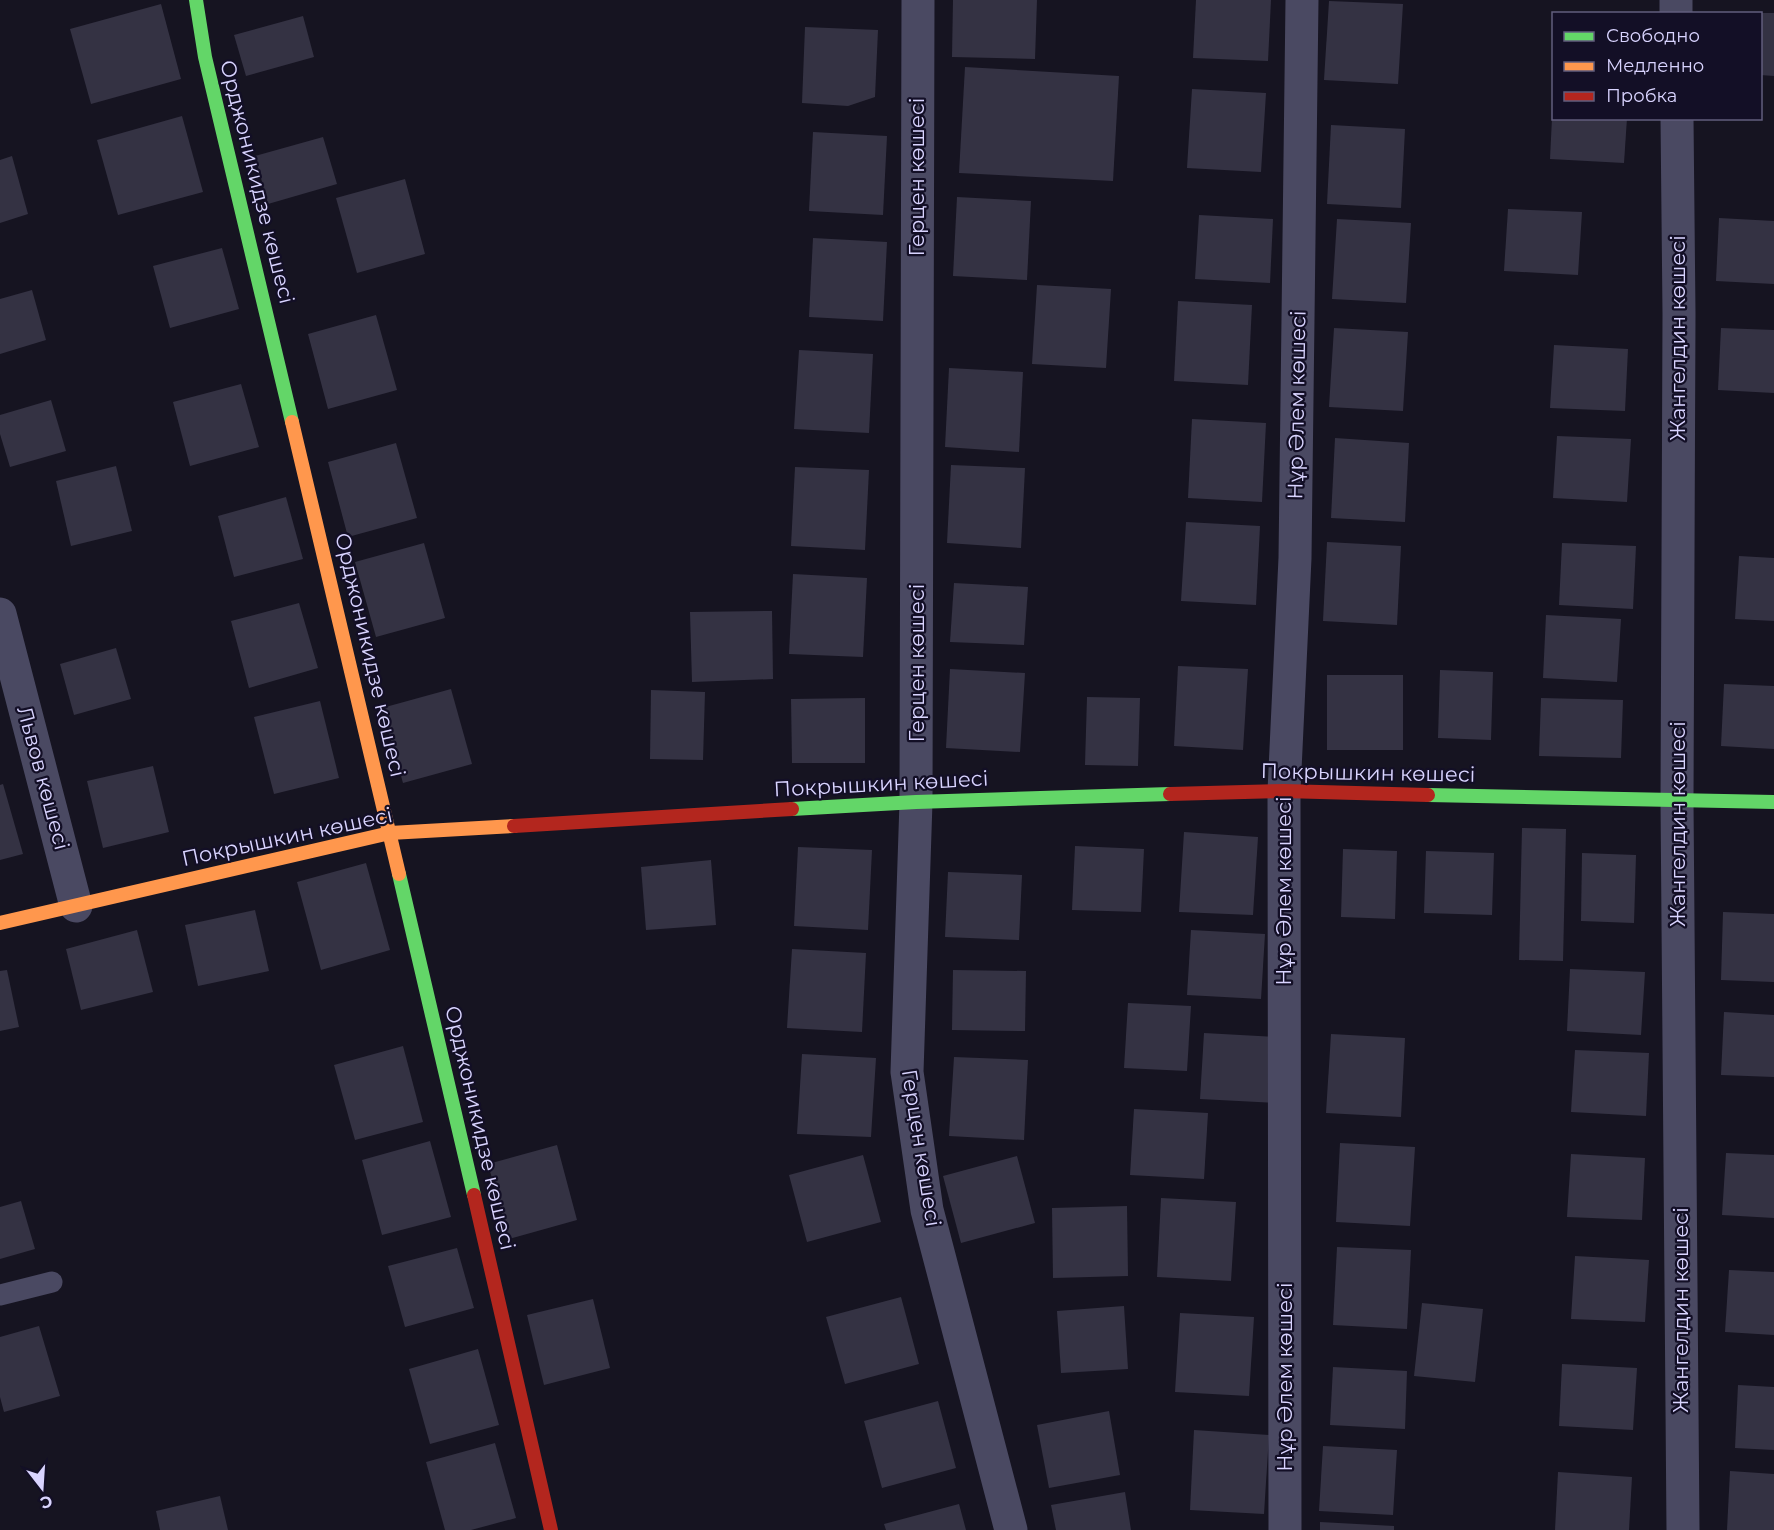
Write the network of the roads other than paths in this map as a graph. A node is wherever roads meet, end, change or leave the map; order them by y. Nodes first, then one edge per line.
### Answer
1 (196, 0) edge
2 (918, 0) edge
3 (1302, 0) edge
4 (1677, 120) edge
5 (0, 614) edge
6 (1284, 791) junction
7 (1677, 801) junction
8 (916, 802) junction
9 (1774, 802) edge
10 (390, 833) junction
11 (76, 906) junction
12 (0, 923) edge
13 (52, 1282) dead end
14 (0, 1295) edge
15 (550, 1530) edge
16 (1011, 1530) edge
17 (1285, 1530) edge
18 (1683, 1530) edge

1 - 10 street, Орджоникидзе көшесі
2 - 8 street, Герцен көшесі
3 - 6 street, Нұр Әлем көшесі
4 - 7 street, Жангелдин көшесі
5 - 11 street, Львов көшесі
6 - 7 street, Покрышкин көшесі
6 - 8 street, Покрышкин көшесі
6 - 17 street, Нұр Әлем көшесі
7 - 9 street, Покрышкин көшесі
7 - 18 street, Жангелдин көшесі
8 - 10 street, Покрышкин көшесі
8 - 16 street, Герцен көшесі
10 - 11 street, Покрышкин көшесі
10 - 15 street, Орджоникидзе көшесі
11 - 12 street, Покрышкин көшесі
13 - 14 lane

